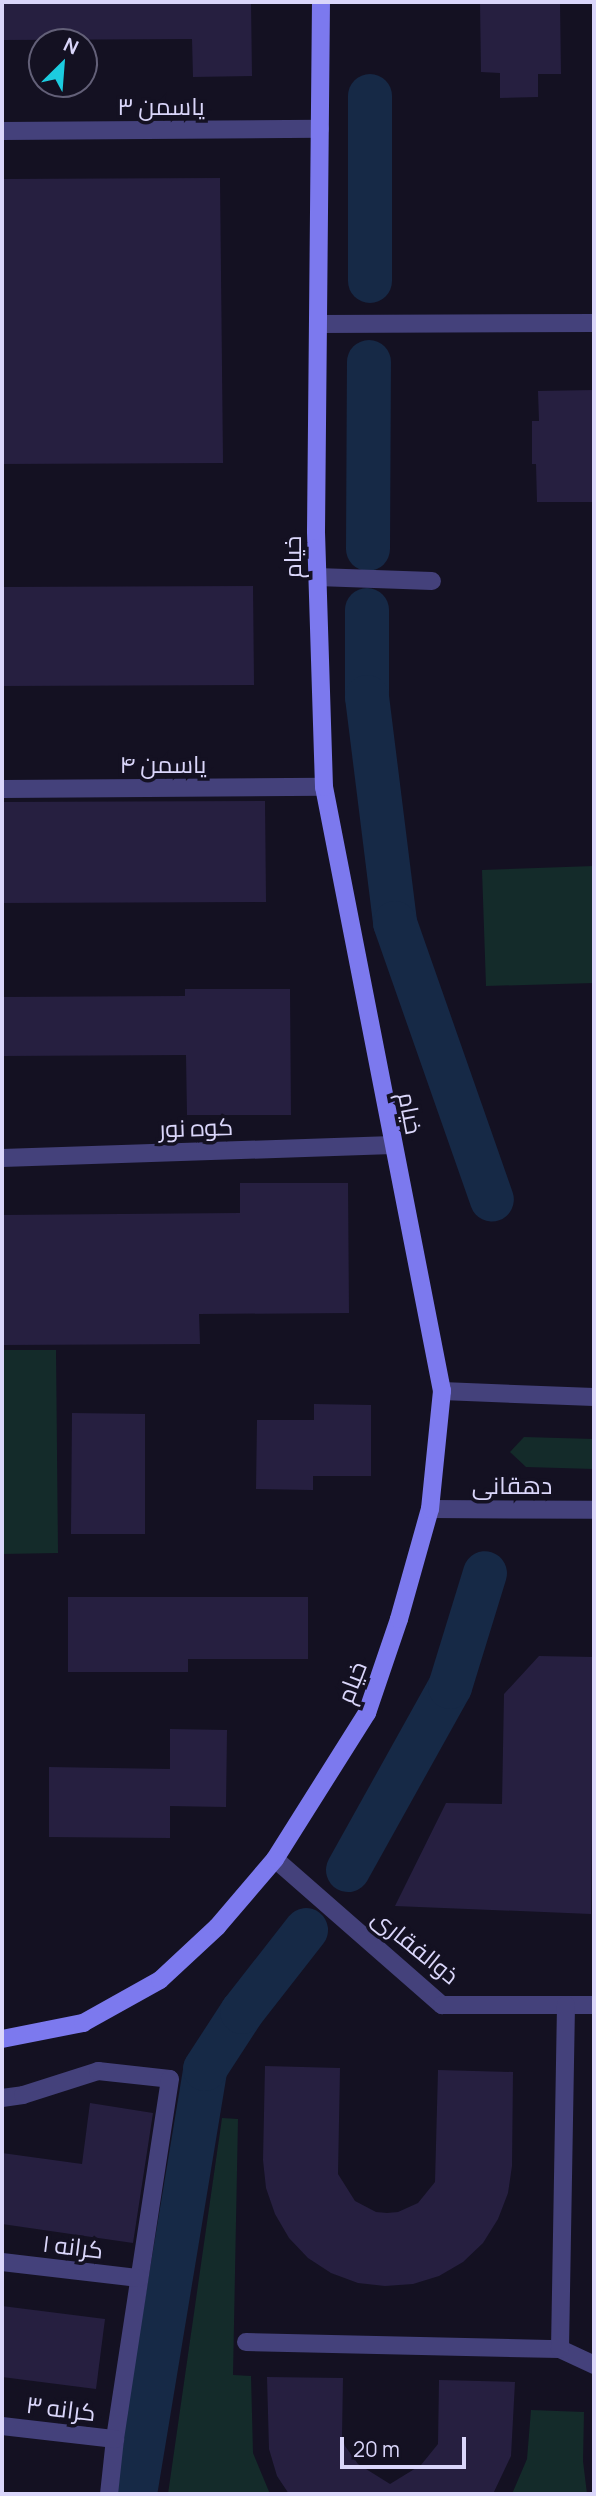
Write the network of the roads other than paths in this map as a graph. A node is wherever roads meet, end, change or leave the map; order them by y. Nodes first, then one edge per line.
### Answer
1 (321, 2) edge
2 (320, 130) junction
3 (2, 131) edge
4 (594, 323) edge
5 (319, 324) junction
6 (317, 577) junction
7 (432, 581) dead end
8 (324, 787) junction
9 (2, 789) edge
10 (393, 1145) junction
11 (2, 1158) edge
12 (442, 1391) junction
13 (594, 1397) edge
14 (430, 1509) junction
15 (594, 1510) edge
16 (275, 1859) junction
17 (566, 2005) junction
18 (594, 2005) edge
19 (2, 2039) edge
20 (2, 2098) edge
21 (2, 2262) edge
22 (139, 2278) junction
23 (246, 2342) dead end
24 (559, 2349) junction
25 (594, 2365) edge
26 (2, 2426) edge
27 (114, 2439) junction
28 (109, 2494) edge

1 - 2 street, خیام
2 - 3 street, یاسمن ۳
2 - 5 street, خیام
4 - 5 street
5 - 6 street, خیام
6 - 7 street
6 - 8 street, خیام
8 - 9 street, یاسمن ۴
8 - 10 street, خیام
10 - 11 street, کوه نور
10 - 12 street, خیام
12 - 13 street
12 - 14 street, خیام
14 - 15 street, دهقانی
14 - 16 street, خیام
16 - 17 street, ذوالفقاری
16 - 19 street, خیام
17 - 18 street, ذوالفقاری
17 - 24 street
20 - 22 street
21 - 22 street, کرانه ۱
22 - 27 street
23 - 24 street
24 - 25 street
26 - 27 street, کرانه ۳
27 - 28 street

